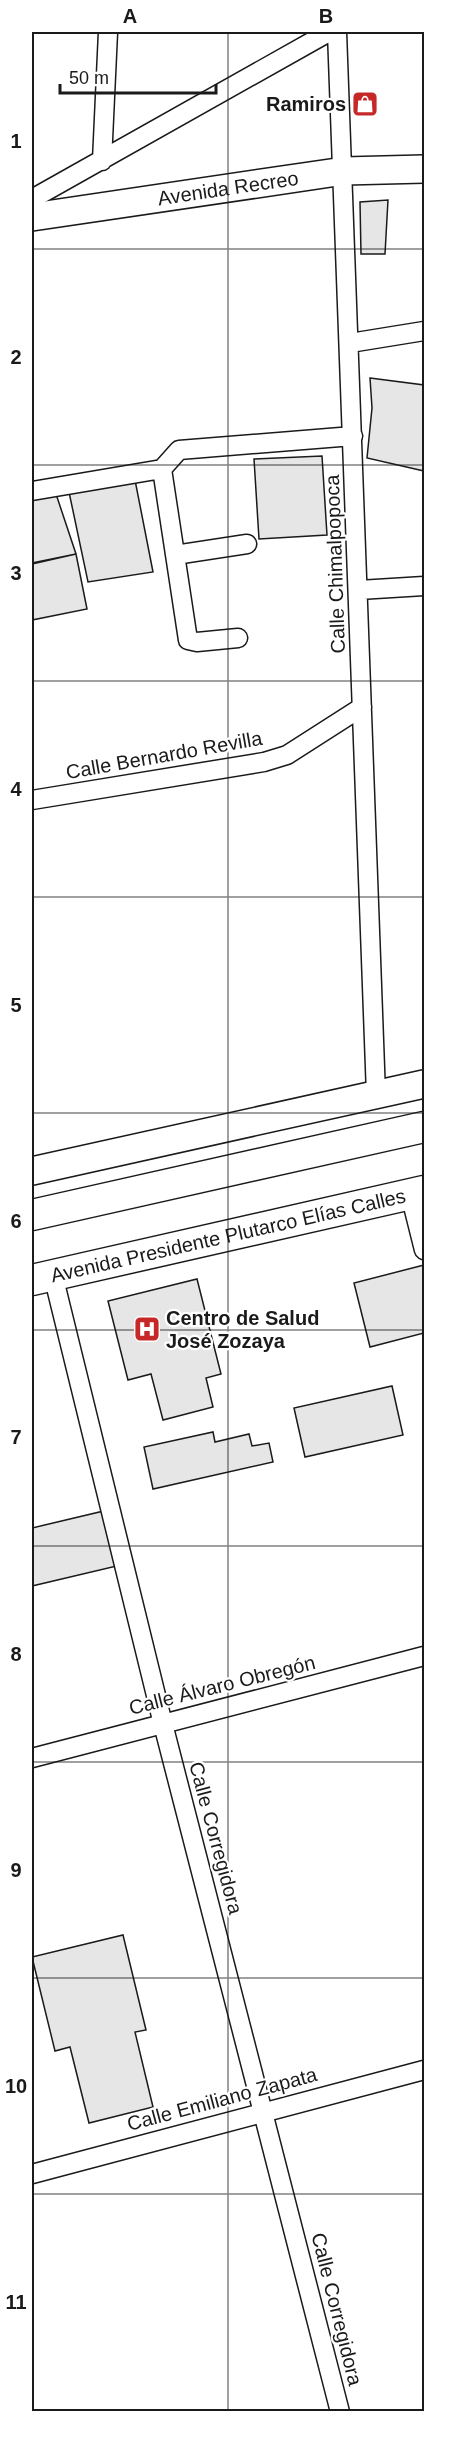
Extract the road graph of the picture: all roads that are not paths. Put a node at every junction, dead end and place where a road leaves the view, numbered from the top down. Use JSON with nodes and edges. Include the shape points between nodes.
{"nodes":[{"id":1,"x":108,"y":32,"type":"edge"},
{"id":2,"x":329,"y":32,"type":"edge"},
{"id":3,"x":337,"y":32,"type":"edge"},
{"id":4,"x":102,"y":161,"type":"junction"},
{"id":5,"x":424,"y":169,"type":"edge"},
{"id":6,"x":344,"y":171,"type":"junction"},
{"id":7,"x":32,"y":199,"type":"edge"},
{"id":8,"x":32,"y":217,"type":"edge"},
{"id":9,"x":424,"y":331,"type":"edge"},
{"id":10,"x":350,"y":343,"type":"junction"},
{"id":11,"x":353,"y":436,"type":"junction"},
{"id":12,"x":162,"y":469,"type":"junction"},
{"id":13,"x":32,"y":491,"type":"edge"},
{"id":14,"x":247,"y":544,"type":"dead end"},
{"id":15,"x":175,"y":555,"type":"junction"},
{"id":16,"x":424,"y":586,"type":"edge"},
{"id":17,"x":359,"y":590,"type":"junction"},
{"id":18,"x":238,"y":638,"type":"dead end"},
{"id":19,"x":362,"y":707,"type":"junction"},
{"id":20,"x":32,"y":800,"type":"edge"},
{"id":21,"x":424,"y":1084,"type":"edge"},
{"id":22,"x":376,"y":1095,"type":"junction"},
{"id":23,"x":424,"y":1126,"type":"edge"},
{"id":24,"x":32,"y":1171,"type":"edge"},
{"id":25,"x":417,"y":1193,"type":"edge"},
{"id":26,"x":32,"y":1203,"type":"edge"},
{"id":27,"x":71,"y":1206,"type":"junction"},
{"id":28,"x":32,"y":1215,"type":"edge"},
{"id":29,"x":424,"y":1250,"type":"edge"},
{"id":30,"x":42,"y":1278,"type":"edge"},
{"id":31,"x":424,"y":1656,"type":"edge"},
{"id":32,"x":163,"y":1724,"type":"junction"},
{"id":33,"x":32,"y":1758,"type":"edge"},
{"id":34,"x":424,"y":2070,"type":"edge"},
{"id":35,"x":264,"y":2111,"type":"junction"},
{"id":36,"x":32,"y":2174,"type":"edge"},
{"id":37,"x":340,"y":2412,"type":"edge"}],
"edges":[{"from":1,"to":4,"type":"street"},
{"from":2,"to":4,"type":"street"},
{"from":3,"to":6,"type":"street","name":"Calle Chimalpopoca"},
{"from":4,"to":7,"type":"street"},
{"from":5,"to":6,"type":"street","name":"Avenida Recreo"},
{"from":6,"to":8,"type":"street","name":"Avenida Recreo"},
{"from":6,"to":10,"type":"street","name":"Calle Chimalpopoca"},
{"from":9,"to":10,"type":"street"},
{"from":10,"to":11,"type":"street","name":"Calle Chimalpopoca"},
{"from":11,"to":12,"type":"street","via":[[179,450]]},
{"from":11,"to":17,"type":"street","name":"Calle Chimalpopoca"},
{"from":12,"to":13,"type":"street"},
{"from":12,"to":15,"type":"street"},
{"from":14,"to":15,"type":"street"},
{"from":15,"to":18,"type":"street","via":[[188,640]]},
{"from":16,"to":17,"type":"street"},
{"from":17,"to":19,"type":"street","name":"Calle Chimalpopoca"},
{"from":19,"to":20,"type":"street","name":"Calle Bernardo Revilla","via":[[287,754],[264,762]]},
{"from":19,"to":22,"type":"street","name":"Calle Chimalpopoca"},
{"from":21,"to":22,"type":"street"},
{"from":22,"to":24,"type":"street"},
{"from":23,"to":27,"type":"main road"},
{"from":25,"to":29,"type":"street"},
{"from":25,"to":30,"type":"main road","name":"Avenida Presidente Plutarco Elías Calles"},
{"from":26,"to":27,"type":"main road"},
{"from":27,"to":28,"type":"main road"},
{"from":30,"to":32,"type":"street","name":"Calle Corregidora"},
{"from":31,"to":32,"type":"street","name":"Calle Álvaro Obregón"},
{"from":32,"to":33,"type":"street","name":"Calle Álvaro Obregón"},
{"from":32,"to":35,"type":"street","name":"Calle Corregidora"},
{"from":34,"to":35,"type":"street","name":"Calle Emiliano Zapata"},
{"from":35,"to":36,"type":"street","name":"Calle Emiliano Zapata"},
{"from":35,"to":37,"type":"street","name":"Calle Corregidora"}]}
